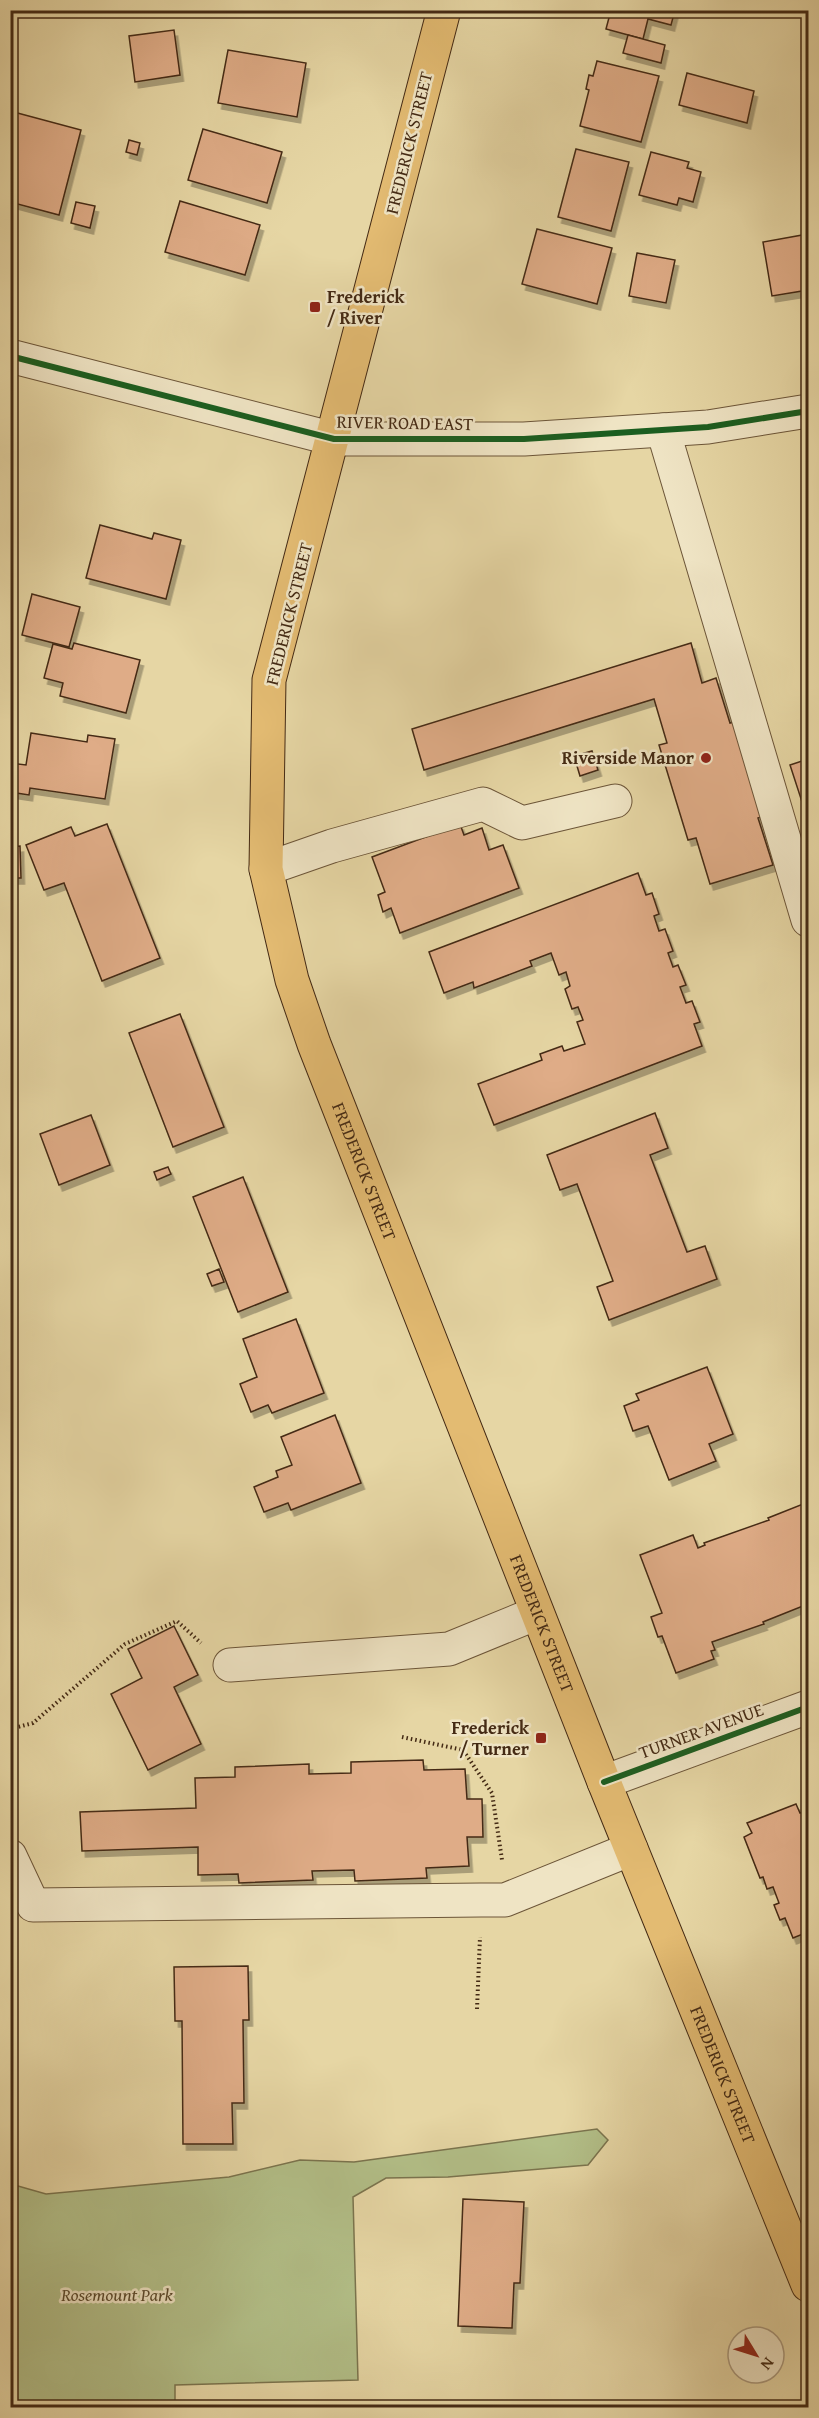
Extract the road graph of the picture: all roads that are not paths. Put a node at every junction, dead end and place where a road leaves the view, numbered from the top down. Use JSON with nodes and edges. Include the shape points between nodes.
{"nodes":[{"id":1,"x":444,"y":10,"type":"edge"},
{"id":2,"x":10,"y":356,"type":"edge"},
{"id":3,"x":808,"y":411,"type":"edge"},
{"id":4,"x":663,"y":430,"type":"junction"},
{"id":5,"x":334,"y":439,"type":"junction"},
{"id":6,"x":615,"y":801,"type":"dead end"},
{"id":7,"x":266,"y":868,"type":"junction"},
{"id":8,"x":808,"y":920,"type":"edge"},
{"id":9,"x":537,"y":1613,"type":"junction"},
{"id":10,"x":230,"y":1665,"type":"road end"},
{"id":11,"x":808,"y":1707,"type":"edge"},
{"id":12,"x":604,"y":1782,"type":"junction"},
{"id":13,"x":631,"y":1849,"type":"junction"},
{"id":14,"x":10,"y":1856,"type":"edge"},
{"id":15,"x":808,"y":2285,"type":"edge"}],
"edges":[{"from":1,"to":5,"type":"main road","name":"FREDERICK STREET"},
{"from":2,"to":5,"type":"street","name":"RIVER ROAD EAST"},
{"from":3,"to":4,"type":"street","name":"RIVER ROAD EAST"},
{"from":4,"to":5,"type":"street","name":"RIVER ROAD EAST","via":[[524,439]]},
{"from":4,"to":8,"type":"street"},
{"from":5,"to":7,"type":"main road","name":"FREDERICK STREET","via":[[270,680]]},
{"from":6,"to":7,"type":"street","via":[[522,823],[483,804]]},
{"from":7,"to":9,"type":"main road","name":"FREDERICK STREET","via":[[292,980],[314,1044]]},
{"from":9,"to":10,"type":"street","via":[[449,1649]]},
{"from":9,"to":12,"type":"main road","name":"FREDERICK STREET"},
{"from":11,"to":12,"type":"street","name":"TURNER AVENUE"},
{"from":12,"to":13,"type":"main road","name":"FREDERICK STREET"},
{"from":13,"to":14,"type":"street","via":[[493,1900],[33,1905]]},
{"from":13,"to":15,"type":"main road","name":"FREDERICK STREET"}]}
